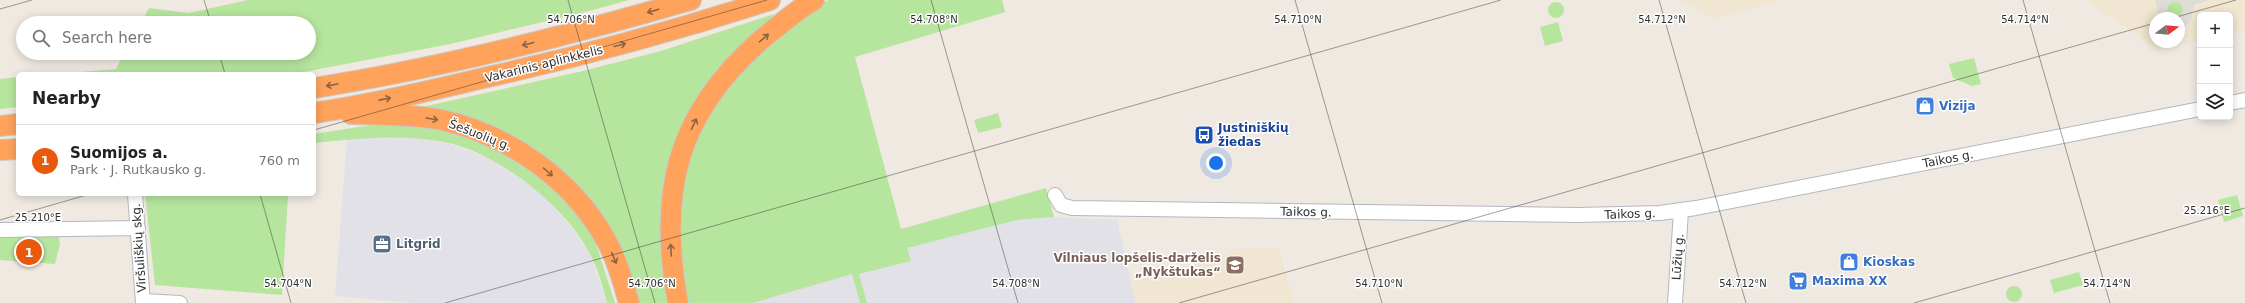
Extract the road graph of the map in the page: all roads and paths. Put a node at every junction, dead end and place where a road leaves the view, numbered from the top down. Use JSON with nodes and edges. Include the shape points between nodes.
{"nodes":[{"id":1,"x":691,"y":0,"type":"edge"},
{"id":2,"x":770,"y":0,"type":"edge"},
{"id":3,"x":814,"y":0,"type":"edge"},
{"id":4,"x":316,"y":88,"type":"edge"},
{"id":5,"x":2245,"y":100,"type":"edge"},
{"id":6,"x":2233,"y":102,"type":"edge"},
{"id":7,"x":2197,"y":110,"type":"edge"},
{"id":8,"x":316,"y":113,"type":"edge"},
{"id":9,"x":16,"y":124,"type":"edge"},
{"id":10,"x":0,"y":126,"type":"edge"},
{"id":11,"x":16,"y":149,"type":"edge"},
{"id":12,"x":0,"y":150,"type":"edge"},
{"id":13,"x":135,"y":196,"type":"edge"},
{"id":14,"x":1055,"y":196,"type":"dead end"},
{"id":15,"x":1681,"y":211,"type":"junction"},
{"id":16,"x":138,"y":228,"type":"junction"},
{"id":17,"x":0,"y":230,"type":"edge"},
{"id":18,"x":626,"y":299,"type":"edge"},
{"id":19,"x":143,"y":302,"type":"edge"},
{"id":20,"x":180,"y":303,"type":"edge"},
{"id":21,"x":678,"y":303,"type":"edge"},
{"id":22,"x":1675,"y":303,"type":"edge"}],
"edges":[{"from":1,"to":4,"type":"highway","name":"Vakarinis aplinkkelis","one_way":true,"via":[[508,49],[414,70]]},
{"from":8,"to":2,"type":"highway","name":"Vakarinis aplinkkelis","one_way":true,"via":[[557,61],[658,35]]},
{"from":21,"to":3,"type":"highway","one_way":true,"via":[[673,271],[671,213],[675,173],[686,139],[709,96],[735,63],[789,17]]},
{"from":5,"to":6,"type":"street"},
{"from":7,"to":15,"type":"street","name":"Taikos g."},
{"from":8,"to":18,"type":"highway","name":"Šešuolių g.","one_way":true,"via":[[441,120],[472,129],[516,148],[555,178],[597,225],[614,257]]},
{"from":9,"to":10,"type":"highway"},
{"from":11,"to":12,"type":"highway"},
{"from":13,"to":16,"type":"street","name":"Viršuliškių skg."},
{"from":14,"to":15,"type":"street","name":"Taikos g.","via":[[1061,205],[1072,208],[1578,215]]},
{"from":15,"to":22,"type":"street","name":"Lūžių g."},
{"from":16,"to":17,"type":"street"},
{"from":16,"to":19,"type":"street","name":"Viršuliškių skg."},
{"from":19,"to":20,"type":"street"}]}
